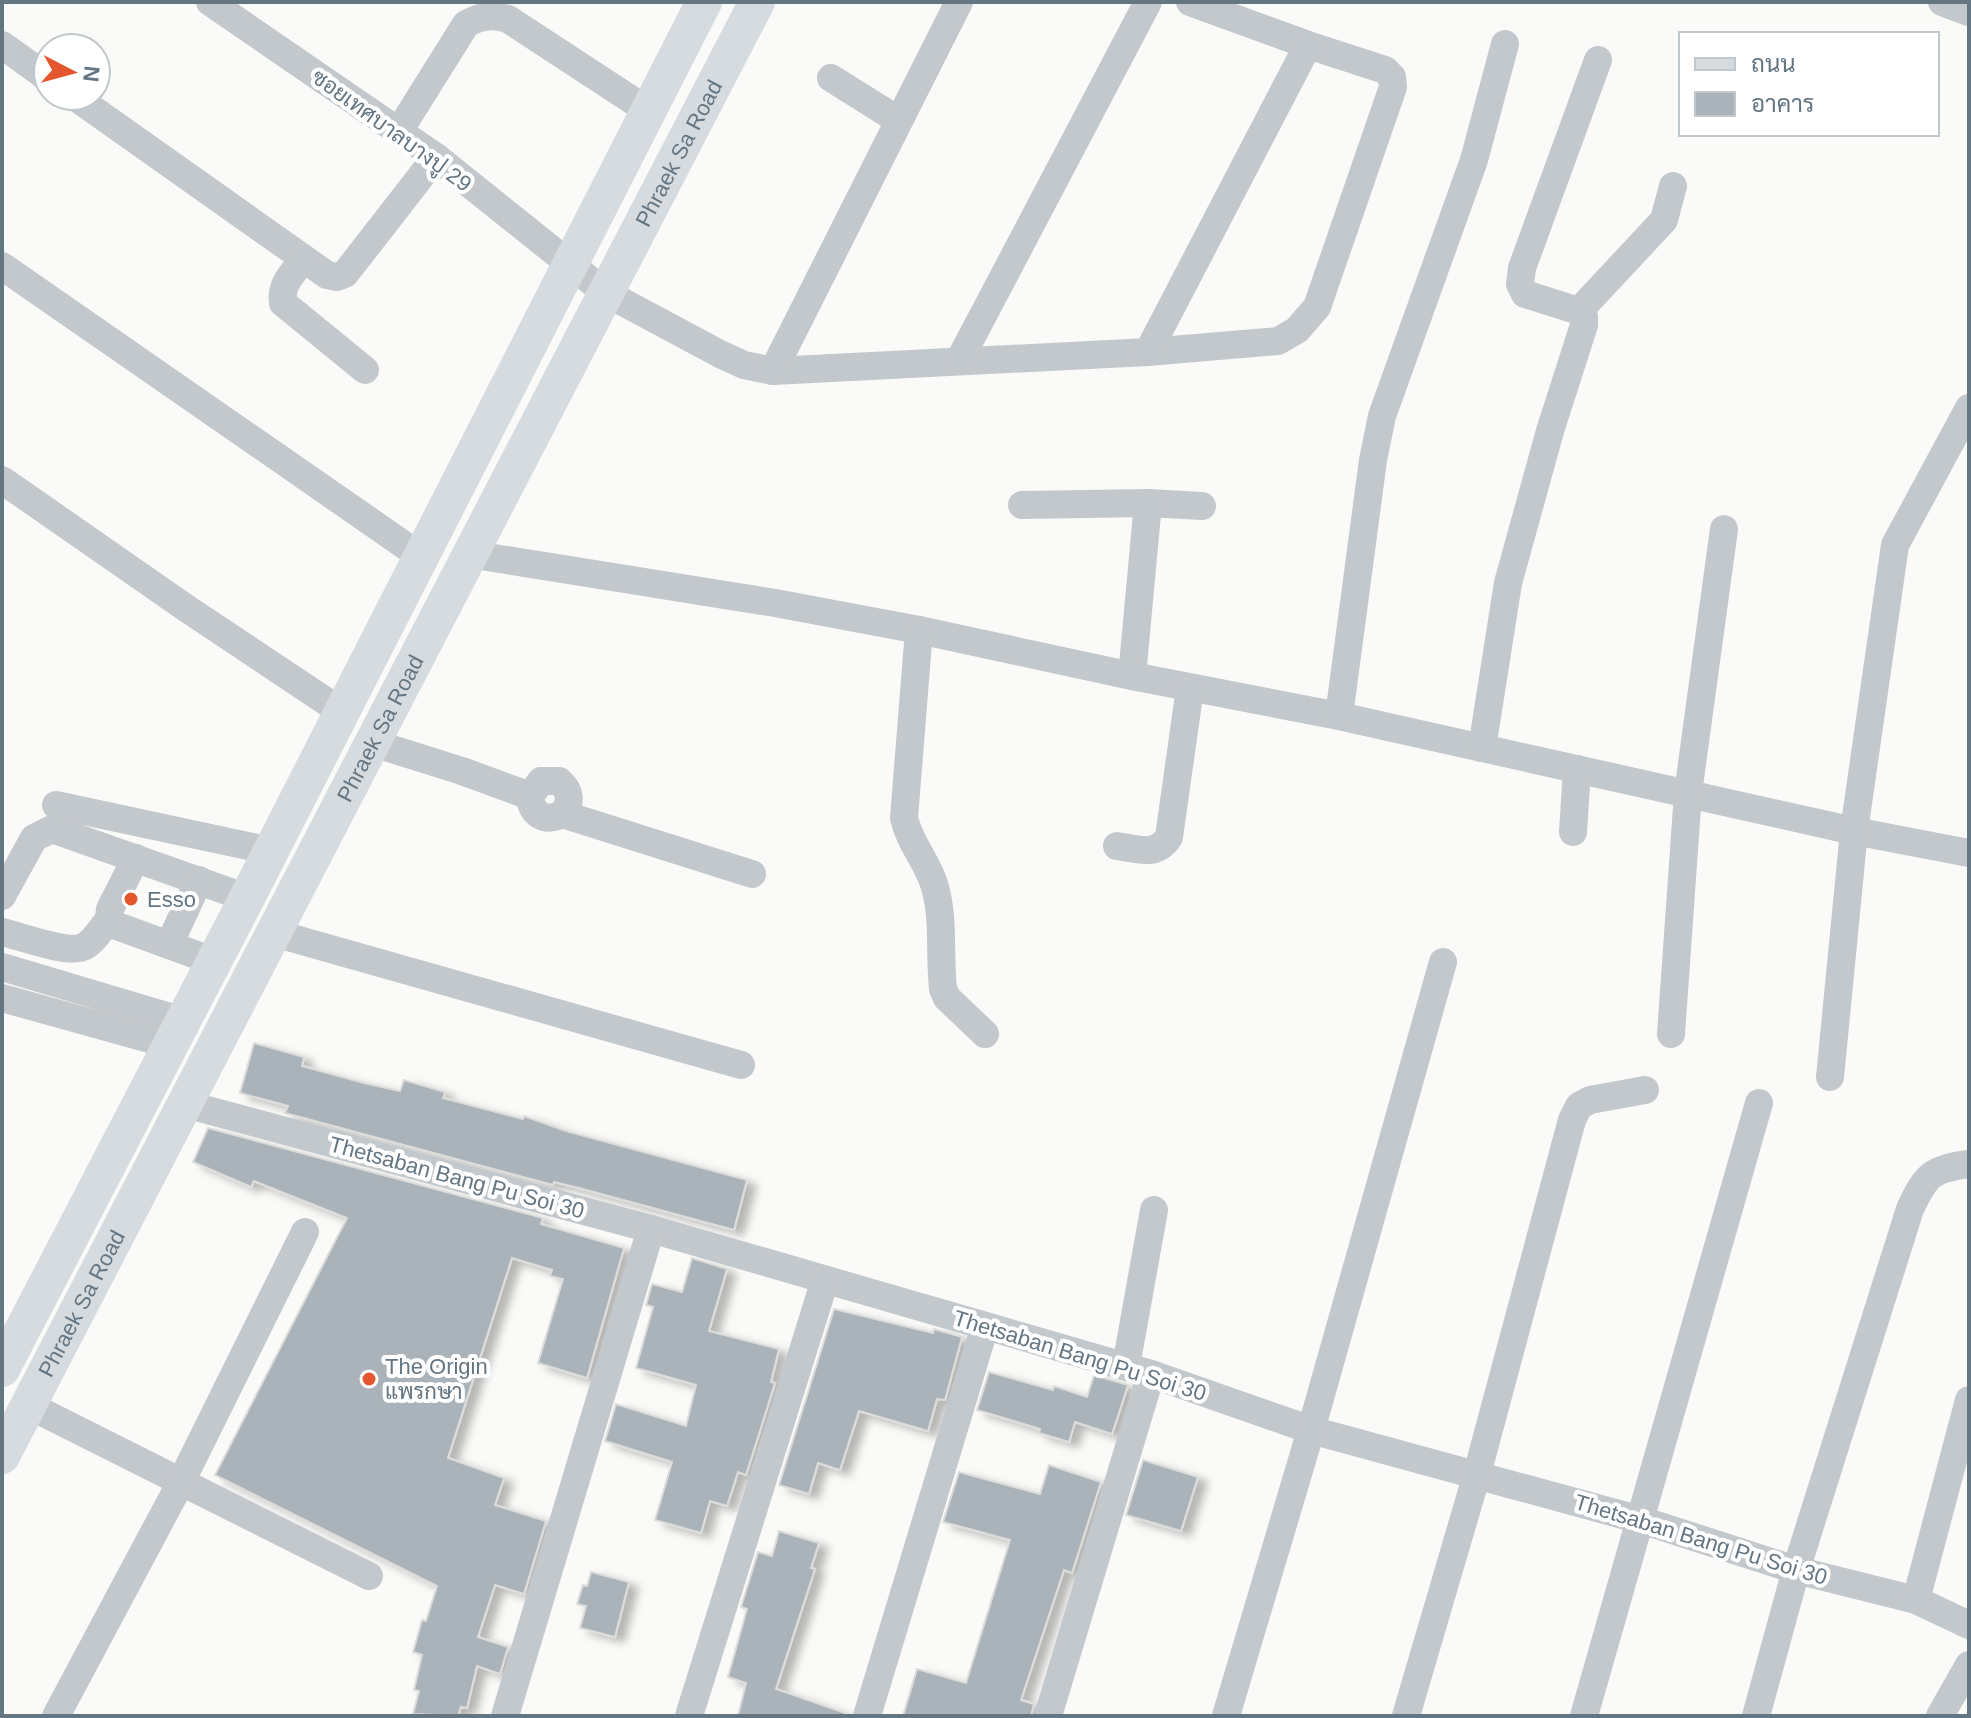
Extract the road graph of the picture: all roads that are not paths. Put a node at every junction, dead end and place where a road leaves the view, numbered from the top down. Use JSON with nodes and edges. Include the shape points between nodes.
{"nodes":[{"id":1,"x":210,"y":2,"type":"edge"},
{"id":2,"x":704,"y":2,"type":"edge"},
{"id":3,"x":757,"y":2,"type":"edge"},
{"id":4,"x":959,"y":2,"type":"edge"},
{"id":5,"x":1148,"y":2,"type":"edge"},
{"id":6,"x":1190,"y":2,"type":"edge"},
{"id":7,"x":1942,"y":2,"type":"edge"},
{"id":8,"x":1969,"y":12,"type":"edge"},
{"id":9,"x":1505,"y":44,"type":"dead end"},
{"id":10,"x":2,"y":45,"type":"edge"},
{"id":11,"x":1308,"y":45,"type":"junction"},
{"id":12,"x":1598,"y":60,"type":"dead end"},
{"id":13,"x":32,"y":67,"type":"edge"},
{"id":14,"x":831,"y":78,"type":"dead end"},
{"id":15,"x":647,"y":110,"type":"junction"},
{"id":16,"x":97,"y":112,"type":"edge"},
{"id":17,"x":898,"y":120,"type":"junction"},
{"id":18,"x":399,"y":131,"type":"junction"},
{"id":19,"x":436,"y":157,"type":"junction"},
{"id":20,"x":1673,"y":186,"type":"dead end"},
{"id":21,"x":304,"y":259,"type":"junction"},
{"id":22,"x":570,"y":264,"type":"junction"},
{"id":23,"x":2,"y":266,"type":"edge"},
{"id":24,"x":606,"y":293,"type":"junction"},
{"id":25,"x":1579,"y":311,"type":"junction"},
{"id":26,"x":1148,"y":352,"type":"junction"},
{"id":27,"x":959,"y":361,"type":"junction"},
{"id":28,"x":365,"y":370,"type":"dead end"},
{"id":29,"x":773,"y":371,"type":"junction"},
{"id":30,"x":1969,"y":408,"type":"edge"},
{"id":31,"x":2,"y":480,"type":"edge"},
{"id":32,"x":1148,"y":503,"type":"junction"},
{"id":33,"x":1022,"y":505,"type":"dead end"},
{"id":34,"x":1202,"y":506,"type":"dead end"},
{"id":35,"x":1724,"y":529,"type":"dead end"},
{"id":36,"x":469,"y":554,"type":"junction"},
{"id":37,"x":420,"y":556,"type":"junction"},
{"id":38,"x":919,"y":630,"type":"junction"},
{"id":39,"x":1132,"y":676,"type":"junction"},
{"id":40,"x":1190,"y":688,"type":"junction"},
{"id":41,"x":342,"y":712,"type":"junction"},
{"id":42,"x":1339,"y":716,"type":"junction"},
{"id":43,"x":373,"y":743,"type":"junction"},
{"id":44,"x":1482,"y":748,"type":"junction"},
{"id":45,"x":1577,"y":769,"type":"junction"},
{"id":46,"x":1688,"y":793,"type":"junction"},
{"id":47,"x":56,"y":805,"type":"dead end"},
{"id":48,"x":1854,"y":831,"type":"junction"},
{"id":49,"x":1573,"y":832,"type":"dead end"},
{"id":50,"x":1117,"y":846,"type":"dead end"},
{"id":51,"x":271,"y":851,"type":"junction"},
{"id":52,"x":1969,"y":853,"type":"edge"},
{"id":53,"x":136,"y":858,"type":"junction"},
{"id":54,"x":752,"y":874,"type":"dead end"},
{"id":55,"x":199,"y":880,"type":"junction"},
{"id":56,"x":2,"y":896,"type":"edge"},
{"id":57,"x":247,"y":898,"type":"junction"},
{"id":58,"x":109,"y":919,"type":"junction"},
{"id":59,"x":2,"y":932,"type":"edge"},
{"id":60,"x":274,"y":933,"type":"junction"},
{"id":61,"x":169,"y":945,"type":"junction"},
{"id":62,"x":213,"y":961,"type":"junction"},
{"id":63,"x":1443,"y":962,"type":"dead end"},
{"id":64,"x":2,"y":967,"type":"edge"},
{"id":65,"x":2,"y":998,"type":"edge"},
{"id":66,"x":177,"y":1033,"type":"junction"},
{"id":67,"x":985,"y":1034,"type":"dead end"},
{"id":68,"x":1671,"y":1034,"type":"dead end"},
{"id":69,"x":741,"y":1065,"type":"dead end"},
{"id":70,"x":1830,"y":1077,"type":"dead end"},
{"id":71,"x":1645,"y":1090,"type":"dead end"},
{"id":72,"x":1759,"y":1103,"type":"dead end"},
{"id":73,"x":185,"y":1104,"type":"junction"},
{"id":74,"x":1969,"y":1164,"type":"edge"},
{"id":75,"x":1154,"y":1210,"type":"dead end"},
{"id":76,"x":651,"y":1229,"type":"junction"},
{"id":77,"x":305,"y":1232,"type":"dead end"},
{"id":78,"x":825,"y":1280,"type":"junction"},
{"id":79,"x":985,"y":1326,"type":"junction"},
{"id":80,"x":7,"y":1349,"type":"edge"},
{"id":81,"x":1139,"y":1370,"type":"junction"},
{"id":82,"x":1969,"y":1400,"type":"edge"},
{"id":83,"x":28,"y":1405,"type":"junction"},
{"id":84,"x":1311,"y":1430,"type":"junction"},
{"id":85,"x":2,"y":1456,"type":"edge"},
{"id":86,"x":1477,"y":1474,"type":"junction"},
{"id":87,"x":182,"y":1480,"type":"junction"},
{"id":88,"x":1641,"y":1520,"type":"junction"},
{"id":89,"x":1796,"y":1570,"type":"junction"},
{"id":90,"x":369,"y":1576,"type":"dead end"},
{"id":91,"x":1916,"y":1600,"type":"junction"},
{"id":92,"x":1968,"y":1621,"type":"edge"},
{"id":93,"x":1969,"y":1665,"type":"edge"},
{"id":94,"x":56,"y":1716,"type":"edge"},
{"id":95,"x":505,"y":1716,"type":"edge"},
{"id":96,"x":689,"y":1716,"type":"edge"},
{"id":97,"x":867,"y":1716,"type":"edge"},
{"id":98,"x":1048,"y":1716,"type":"edge"},
{"id":99,"x":1226,"y":1716,"type":"edge"},
{"id":100,"x":1406,"y":1716,"type":"edge"},
{"id":101,"x":1584,"y":1716,"type":"edge"},
{"id":102,"x":1756,"y":1716,"type":"edge"},
{"id":103,"x":1940,"y":1716,"type":"edge"}],
"edges":[{"from":1,"to":18,"type":"street","name":"ซอยเทศบาลบางปู 29"},
{"from":2,"to":15,"type":"main road","name":"Phraek Sa Road"},
{"from":3,"to":24,"type":"main road","name":"Phraek Sa Road"},
{"from":4,"to":17,"type":"street"},
{"from":5,"to":27,"type":"street"},
{"from":6,"to":11,"type":"street","name":"ซอยเทศบาลบางปู 29"},
{"from":7,"to":8,"type":"street"},
{"from":9,"to":42,"type":"street","via":[[1474,160],[1382,416]]},
{"from":10,"to":13,"type":"street"},
{"from":11,"to":26,"type":"street"},
{"from":11,"to":26,"type":"street","name":"ซอยเทศบาลบางปู 29","via":[[1385,70],[1393,87],[1317,307],[1297,330],[1278,341]]},
{"from":12,"to":25,"type":"street","via":[[1520,284],[1525,294]]},
{"from":14,"to":17,"type":"street"},
{"from":15,"to":18,"type":"street","via":[[494,15],[466,24]]},
{"from":15,"to":22,"type":"main road","name":"Phraek Sa Road"},
{"from":16,"to":21,"type":"street"},
{"from":17,"to":29,"type":"street"},
{"from":18,"to":19,"type":"street","name":"ซอยเทศบาลบางปู 29"},
{"from":19,"to":21,"type":"street","via":[[345,274],[327,275]]},
{"from":19,"to":22,"type":"street","name":"ซอยเทศบาลบางปู 29"},
{"from":20,"to":25,"type":"street","via":[[1664,220]]},
{"from":21,"to":28,"type":"street","via":[[285,283],[283,303]]},
{"from":22,"to":24,"type":"street","name":"ซอยเทศบาลบางปู 29"},
{"from":22,"to":37,"type":"main road","name":"Phraek Sa Road"},
{"from":23,"to":37,"type":"street"},
{"from":24,"to":29,"type":"street","name":"ซอยเทศบาลบางปู 29","via":[[720,354]]},
{"from":24,"to":36,"type":"main road","name":"Phraek Sa Road"},
{"from":25,"to":44,"type":"street","via":[[1584,325],[1508,583]]},
{"from":26,"to":27,"type":"street","name":"ซอยเทศบาลบางปู 29"},
{"from":27,"to":29,"type":"street","name":"ซอยเทศบาลบางปู 29"},
{"from":30,"to":48,"type":"street","via":[[1895,545]]},
{"from":31,"to":41,"type":"street"},
{"from":32,"to":33,"type":"street"},
{"from":32,"to":34,"type":"street"},
{"from":32,"to":39,"type":"street"},
{"from":35,"to":46,"type":"street"},
{"from":36,"to":38,"type":"street"},
{"from":36,"to":43,"type":"main road","name":"Phraek Sa Road"},
{"from":37,"to":41,"type":"main road","name":"Phraek Sa Road"},
{"from":38,"to":39,"type":"street"},
{"from":38,"to":67,"type":"street","via":[[904,818],[933,881],[943,989]]},
{"from":39,"to":40,"type":"street"},
{"from":40,"to":42,"type":"street"},
{"from":40,"to":50,"type":"street","via":[[1169,837],[1156,851]]},
{"from":41,"to":51,"type":"main road","name":"Phraek Sa Road"},
{"from":42,"to":44,"type":"street"},
{"from":43,"to":54,"type":"street","via":[[530,796],[537,814],[549,819],[562,814]]},
{"from":43,"to":60,"type":"main road","name":"Phraek Sa Road"},
{"from":44,"to":45,"type":"street"},
{"from":45,"to":46,"type":"street"},
{"from":45,"to":49,"type":"street"},
{"from":46,"to":48,"type":"street"},
{"from":46,"to":68,"type":"street"},
{"from":47,"to":51,"type":"street"},
{"from":48,"to":52,"type":"street"},
{"from":48,"to":70,"type":"street"},
{"from":51,"to":57,"type":"main road","name":"Phraek Sa Road"},
{"from":53,"to":55,"type":"street"},
{"from":53,"to":56,"type":"street","via":[[52,829],[43,831]]},
{"from":53,"to":58,"type":"street"},
{"from":55,"to":57,"type":"street"},
{"from":55,"to":61,"type":"street"},
{"from":57,"to":62,"type":"main road","name":"Phraek Sa Road"},
{"from":58,"to":59,"type":"street","via":[[79,949]]},
{"from":58,"to":61,"type":"street"},
{"from":60,"to":69,"type":"street"},
{"from":60,"to":73,"type":"main road","name":"Phraek Sa Road"},
{"from":61,"to":62,"type":"street"},
{"from":62,"to":66,"type":"main road","name":"Phraek Sa Road"},
{"from":63,"to":84,"type":"street"},
{"from":64,"to":66,"type":"street"},
{"from":65,"to":66,"type":"street"},
{"from":66,"to":80,"type":"main road","name":"Phraek Sa Road"},
{"from":71,"to":86,"type":"street","via":[[1590,1100],[1579,1106],[1572,1120]]},
{"from":72,"to":88,"type":"street"},
{"from":73,"to":76,"type":"street","name":"Thetsaban Bang Pu Soi 30"},
{"from":73,"to":83,"type":"main road","name":"Phraek Sa Road"},
{"from":74,"to":89,"type":"street","via":[[1929,1174],[1910,1209]]},
{"from":75,"to":81,"type":"street"},
{"from":76,"to":78,"type":"street","name":"Thetsaban Bang Pu Soi 30"},
{"from":76,"to":95,"type":"street"},
{"from":77,"to":87,"type":"street"},
{"from":78,"to":79,"type":"street","name":"Thetsaban Bang Pu Soi 30"},
{"from":78,"to":96,"type":"street"},
{"from":79,"to":81,"type":"street","name":"Thetsaban Bang Pu Soi 30"},
{"from":79,"to":97,"type":"street"},
{"from":81,"to":84,"type":"street","name":"Thetsaban Bang Pu Soi 30"},
{"from":81,"to":98,"type":"street"},
{"from":82,"to":91,"type":"street"},
{"from":83,"to":85,"type":"main road","name":"Phraek Sa Road"},
{"from":83,"to":87,"type":"street"},
{"from":84,"to":86,"type":"street","name":"Thetsaban Bang Pu Soi 30"},
{"from":84,"to":99,"type":"street"},
{"from":86,"to":88,"type":"street","name":"Thetsaban Bang Pu Soi 30"},
{"from":86,"to":100,"type":"street"},
{"from":87,"to":90,"type":"street"},
{"from":87,"to":94,"type":"street"},
{"from":88,"to":89,"type":"street","name":"Thetsaban Bang Pu Soi 30"},
{"from":88,"to":101,"type":"street"},
{"from":89,"to":91,"type":"street","name":"Thetsaban Bang Pu Soi 30"},
{"from":89,"to":102,"type":"street"},
{"from":91,"to":92,"type":"street","name":"Thetsaban Bang Pu Soi 30"},
{"from":93,"to":103,"type":"street"}]}
